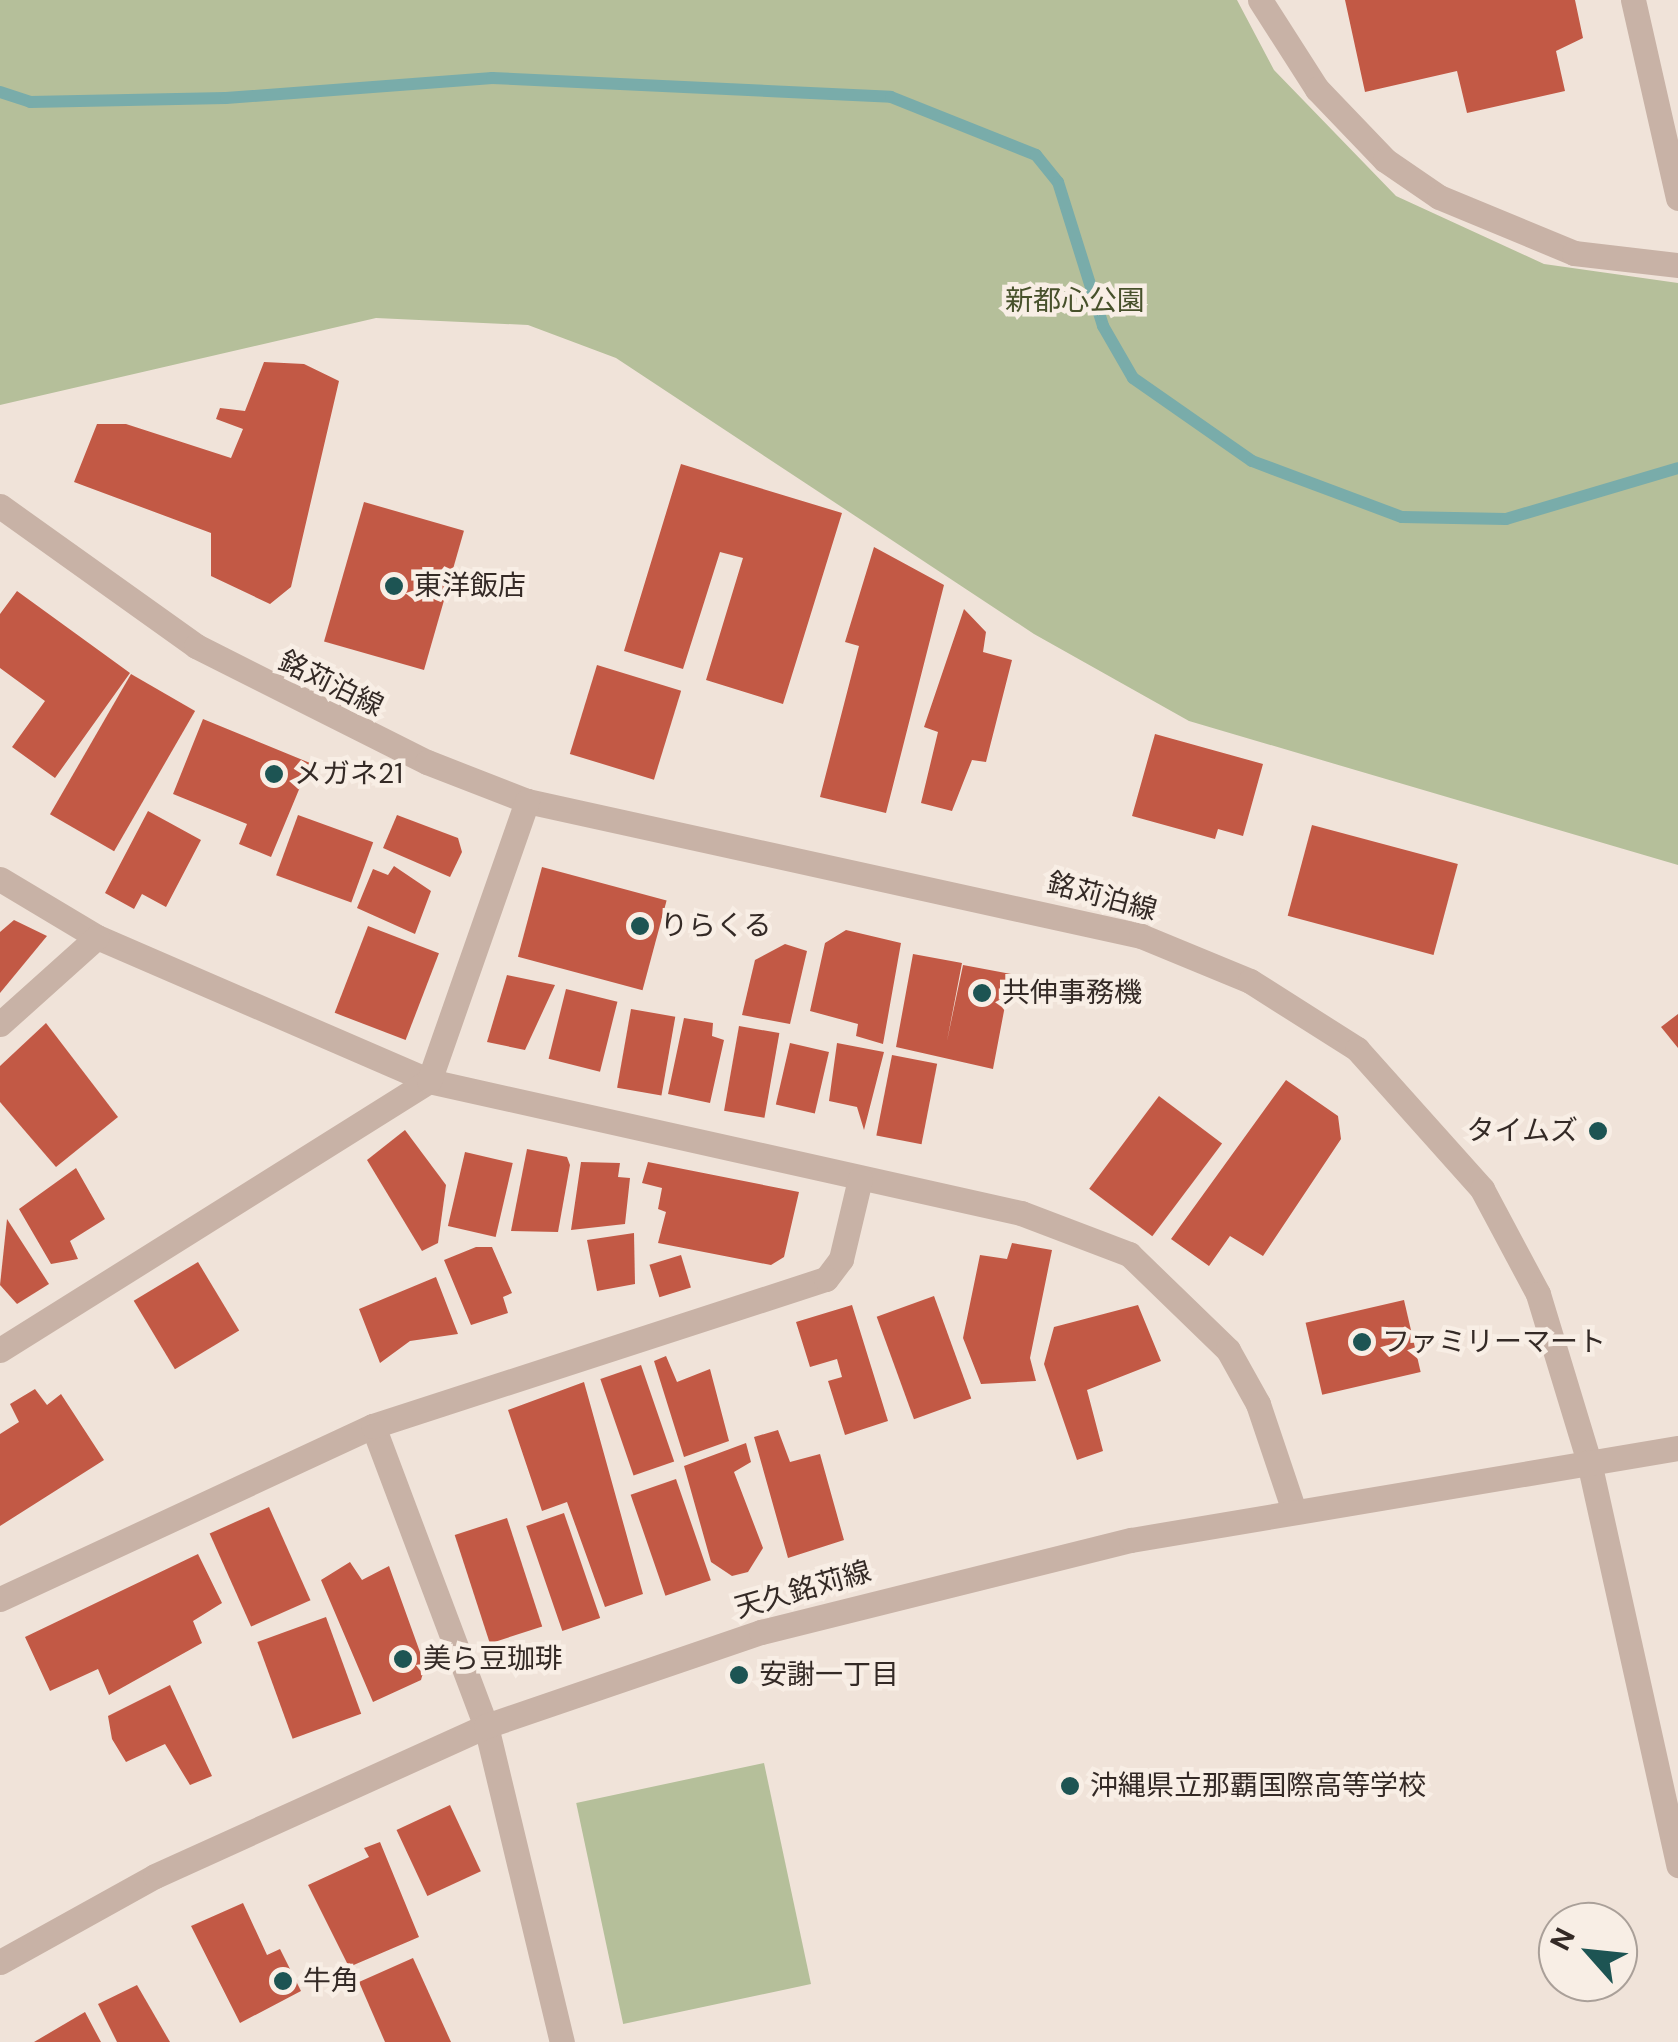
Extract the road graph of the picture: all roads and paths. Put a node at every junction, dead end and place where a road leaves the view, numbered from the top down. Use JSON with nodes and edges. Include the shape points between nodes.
{"nodes":[{"id":1,"x":1260,"y":0,"type":"edge"},
{"id":2,"x":1633,"y":0,"type":"edge"},
{"id":3,"x":1678,"y":198,"type":"edge"},
{"id":4,"x":1678,"y":265,"type":"edge"},
{"id":5,"x":0,"y":506,"type":"edge"},
{"id":6,"x":527,"y":801,"type":"junction"},
{"id":7,"x":0,"y":879,"type":"edge"},
{"id":8,"x":97,"y":937,"type":"junction"},
{"id":9,"x":0,"y":1024,"type":"edge"},
{"id":10,"x":429,"y":1081,"type":"junction"},
{"id":11,"x":860,"y":1179,"type":"junction"},
{"id":12,"x":0,"y":1350,"type":"edge"},
{"id":13,"x":373,"y":1426,"type":"junction"},
{"id":14,"x":1678,"y":1448,"type":"edge"},
{"id":15,"x":1590,"y":1462,"type":"junction"},
{"id":16,"x":1294,"y":1512,"type":"junction"},
{"id":17,"x":0,"y":1599,"type":"edge"},
{"id":18,"x":486,"y":1726,"type":"junction"},
{"id":19,"x":1678,"y":1865,"type":"edge"},
{"id":20,"x":0,"y":1962,"type":"edge"},
{"id":21,"x":562,"y":2042,"type":"edge"}],
"edges":[{"from":1,"to":4,"type":"street","via":[[1316,89],[1385,160],[1439,196],[1574,253]]},
{"from":2,"to":3,"type":"street"},
{"from":5,"to":6,"type":"street","name":"銘苅泊線","via":[[240,671]]},
{"from":6,"to":10,"type":"street"},
{"from":6,"to":15,"type":"street","name":"銘苅泊線","via":[[1088,920],[1194,955],[1309,1014],[1404,1094],[1482,1189],[1538,1294]]},
{"from":7,"to":8,"type":"street"},
{"from":8,"to":9,"type":"street"},
{"from":8,"to":10,"type":"street"},
{"from":10,"to":11,"type":"street"},
{"from":10,"to":12,"type":"street"},
{"from":11,"to":13,"type":"street","via":[[841,1259],[826,1279]]},
{"from":11,"to":16,"type":"street","via":[[1021,1213],[1129,1254],[1228,1350],[1258,1404]]},
{"from":13,"to":17,"type":"street"},
{"from":13,"to":18,"type":"street"},
{"from":14,"to":15,"type":"street","name":"天久銘苅線"},
{"from":15,"to":16,"type":"street","name":"天久銘苅線"},
{"from":15,"to":19,"type":"street","name":"銘苅泊線"},
{"from":16,"to":18,"type":"street","name":"天久銘苅線","via":[[883,1597]]},
{"from":18,"to":20,"type":"street","name":"天久銘苅線","via":[[155,1876]]},
{"from":18,"to":21,"type":"street"}]}
